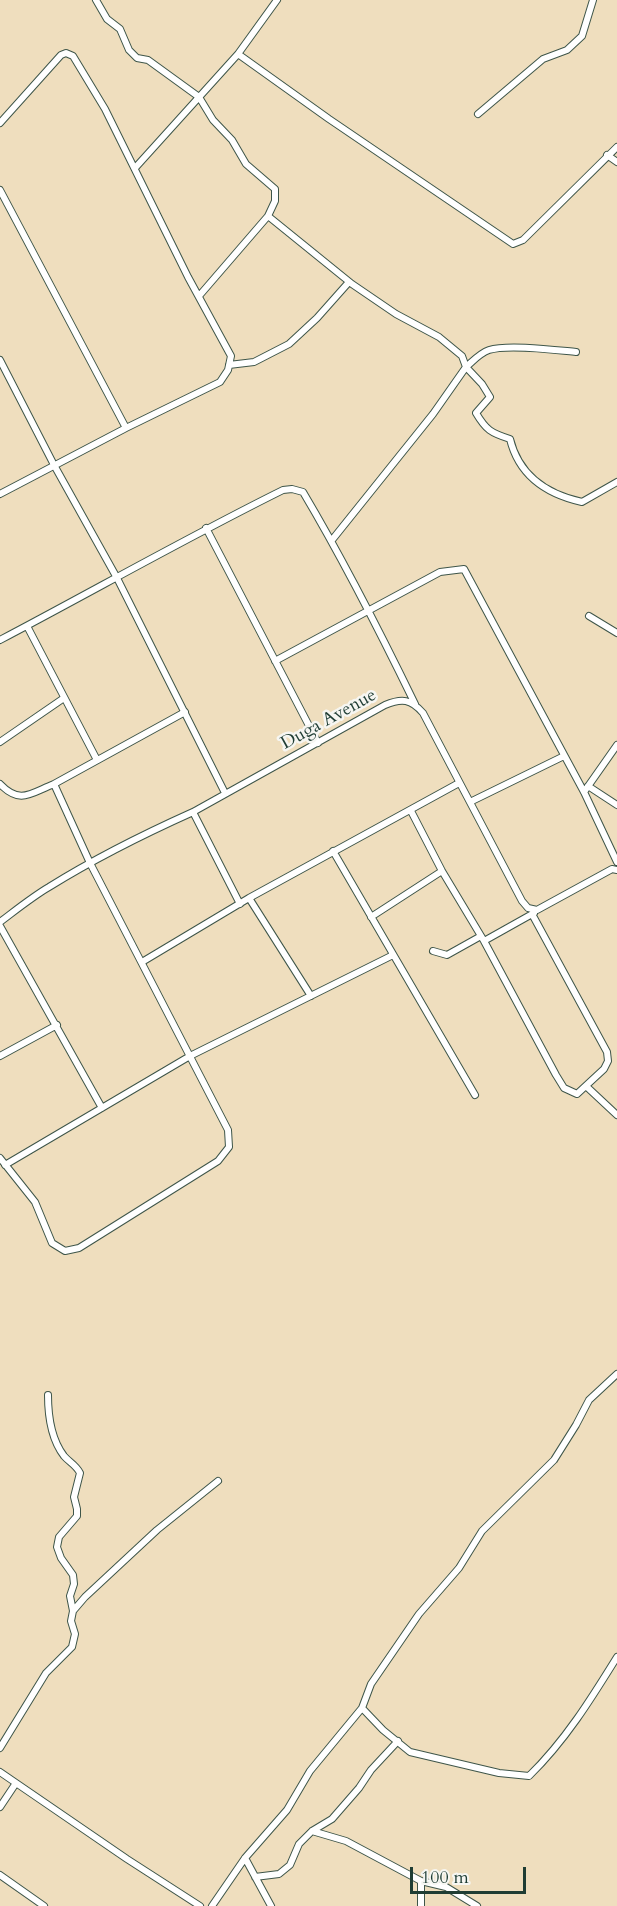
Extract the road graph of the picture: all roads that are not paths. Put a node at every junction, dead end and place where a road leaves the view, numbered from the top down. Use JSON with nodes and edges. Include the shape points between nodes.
{"nodes":[{"id":1,"x":96,"y":0,"type":"edge"},
{"id":2,"x":277,"y":0,"type":"edge"},
{"id":3,"x":592,"y":0,"type":"edge"},
{"id":4,"x":238,"y":54,"type":"junction"},
{"id":5,"x":199,"y":97,"type":"junction"},
{"id":6,"x":478,"y":114,"type":"dead end"},
{"id":7,"x":0,"y":123,"type":"edge"},
{"id":8,"x":617,"y":147,"type":"edge"},
{"id":9,"x":607,"y":155,"type":"junction"},
{"id":10,"x":617,"y":162,"type":"edge"},
{"id":11,"x":135,"y":168,"type":"junction"},
{"id":12,"x":0,"y":190,"type":"edge"},
{"id":13,"x":268,"y":216,"type":"junction"},
{"id":14,"x":349,"y":282,"type":"junction"},
{"id":15,"x":200,"y":296,"type":"junction"},
{"id":16,"x":576,"y":352,"type":"dead end"},
{"id":17,"x":0,"y":360,"type":"edge"},
{"id":18,"x":229,"y":365,"type":"junction"},
{"id":19,"x":466,"y":367,"type":"junction"},
{"id":20,"x":126,"y":428,"type":"junction"},
{"id":21,"x":54,"y":465,"type":"junction"},
{"id":22,"x":617,"y":482,"type":"edge"},
{"id":23,"x":0,"y":494,"type":"edge"},
{"id":24,"x":206,"y":528,"type":"junction"},
{"id":25,"x":332,"y":540,"type":"junction"},
{"id":26,"x":117,"y":578,"type":"junction"},
{"id":27,"x":369,"y":610,"type":"junction"},
{"id":28,"x":589,"y":616,"type":"dead end"},
{"id":29,"x":27,"y":626,"type":"junction"},
{"id":30,"x":617,"y":633,"type":"edge"},
{"id":31,"x":0,"y":640,"type":"edge"},
{"id":32,"x":275,"y":661,"type":"junction"},
{"id":33,"x":64,"y":698,"type":"junction"},
{"id":34,"x":415,"y":704,"type":"junction"},
{"id":35,"x":185,"y":712,"type":"junction"},
{"id":36,"x":0,"y":742,"type":"edge"},
{"id":37,"x":318,"y":743,"type":"junction"},
{"id":38,"x":617,"y":745,"type":"edge"},
{"id":39,"x":564,"y":756,"type":"junction"},
{"id":40,"x":97,"y":760,"type":"junction"},
{"id":41,"x":459,"y":783,"type":"junction"},
{"id":42,"x":0,"y":784,"type":"edge"},
{"id":43,"x":54,"y":784,"type":"junction"},
{"id":44,"x":586,"y":789,"type":"junction"},
{"id":45,"x":225,"y":793,"type":"junction"},
{"id":46,"x":470,"y":802,"type":"junction"},
{"id":47,"x":617,"y":805,"type":"edge"},
{"id":48,"x":411,"y":811,"type":"junction"},
{"id":49,"x":192,"y":812,"type":"junction"},
{"id":50,"x":333,"y":851,"type":"junction"},
{"id":51,"x":617,"y":862,"type":"edge"},
{"id":52,"x":90,"y":863,"type":"junction"},
{"id":53,"x":617,"y":870,"type":"edge"},
{"id":54,"x":442,"y":871,"type":"junction"},
{"id":55,"x":249,"y":898,"type":"junction"},
{"id":56,"x":240,"y":904,"type":"junction"},
{"id":57,"x":534,"y":912,"type":"junction"},
{"id":58,"x":371,"y":917,"type":"junction"},
{"id":59,"x":0,"y":924,"type":"edge"},
{"id":60,"x":483,"y":939,"type":"junction"},
{"id":61,"x":433,"y":951,"type":"dead end"},
{"id":62,"x":393,"y":955,"type":"junction"},
{"id":63,"x":142,"y":962,"type":"junction"},
{"id":64,"x":311,"y":996,"type":"junction"},
{"id":65,"x":57,"y":1025,"type":"junction"},
{"id":66,"x":0,"y":1056,"type":"edge"},
{"id":67,"x":190,"y":1056,"type":"junction"},
{"id":68,"x":586,"y":1087,"type":"junction"},
{"id":69,"x":475,"y":1095,"type":"dead end"},
{"id":70,"x":102,"y":1107,"type":"junction"},
{"id":71,"x":617,"y":1115,"type":"edge"},
{"id":72,"x":0,"y":1158,"type":"edge"},
{"id":73,"x":5,"y":1165,"type":"junction"},
{"id":74,"x":617,"y":1374,"type":"edge"},
{"id":75,"x":48,"y":1395,"type":"dead end"},
{"id":76,"x":218,"y":1481,"type":"dead end"},
{"id":77,"x":73,"y":1611,"type":"junction"},
{"id":78,"x":617,"y":1657,"type":"edge"},
{"id":79,"x":362,"y":1708,"type":"junction"},
{"id":80,"x":398,"y":1741,"type":"junction"},
{"id":81,"x":0,"y":1748,"type":"edge"},
{"id":82,"x":0,"y":1772,"type":"edge"},
{"id":83,"x":16,"y":1783,"type":"junction"},
{"id":84,"x":0,"y":1807,"type":"edge"},
{"id":85,"x":312,"y":1831,"type":"junction"},
{"id":86,"x":245,"y":1858,"type":"junction"},
{"id":87,"x":0,"y":1875,"type":"edge"},
{"id":88,"x":255,"y":1876,"type":"junction"},
{"id":89,"x":421,"y":1881,"type":"junction"},
{"id":90,"x":44,"y":1906,"type":"edge"},
{"id":91,"x":200,"y":1906,"type":"edge"},
{"id":92,"x":212,"y":1906,"type":"edge"},
{"id":93,"x":271,"y":1906,"type":"edge"},
{"id":94,"x":421,"y":1906,"type":"edge"},
{"id":95,"x":477,"y":1906,"type":"edge"}],
"edges":[{"from":1,"to":5,"type":"street","via":[[137,58],[148,60]]},
{"from":2,"to":4,"type":"street"},
{"from":3,"to":6,"type":"street","via":[[582,36],[567,50],[543,59]]},
{"from":4,"to":5,"type":"street"},
{"from":4,"to":9,"type":"street","via":[[513,244],[523,240],[556,209]]},
{"from":5,"to":11,"type":"street"},
{"from":5,"to":13,"type":"street","via":[[246,164],[275,189],[275,201]]},
{"from":7,"to":11,"type":"street","via":[[66,53],[77,62]]},
{"from":8,"to":9,"type":"street"},
{"from":9,"to":10,"type":"street"},
{"from":11,"to":15,"type":"street"},
{"from":12,"to":20,"type":"street"},
{"from":13,"to":14,"type":"street"},
{"from":13,"to":15,"type":"street"},
{"from":14,"to":18,"type":"street","via":[[289,344],[254,362]]},
{"from":14,"to":19,"type":"street","via":[[439,337],[462,356]]},
{"from":15,"to":18,"type":"street","via":[[226,344],[231,356]]},
{"from":16,"to":19,"type":"street","via":[[490,350]]},
{"from":17,"to":21,"type":"street"},
{"from":18,"to":20,"type":"street","via":[[220,382]]},
{"from":19,"to":22,"type":"street","via":[[490,397],[476,413],[484,427],[510,439],[513,453],[532,480],[582,502]]},
{"from":19,"to":25,"type":"street"},
{"from":20,"to":21,"type":"street"},
{"from":21,"to":23,"type":"street"},
{"from":21,"to":26,"type":"street"},
{"from":24,"to":25,"type":"street","via":[[292,489],[303,492]]},
{"from":24,"to":26,"type":"street"},
{"from":24,"to":32,"type":"street"},
{"from":25,"to":27,"type":"street"},
{"from":26,"to":29,"type":"street"},
{"from":26,"to":35,"type":"street"},
{"from":27,"to":32,"type":"street"},
{"from":27,"to":34,"type":"street"},
{"from":27,"to":39,"type":"street","via":[[440,572],[464,569]]},
{"from":28,"to":30,"type":"street"},
{"from":29,"to":31,"type":"street"},
{"from":29,"to":33,"type":"street"},
{"from":32,"to":37,"type":"street"},
{"from":33,"to":36,"type":"street"},
{"from":33,"to":40,"type":"street"},
{"from":34,"to":37,"type":"street","name":"Duga Avenue","via":[[407,699],[396,700]]},
{"from":34,"to":41,"type":"street"},
{"from":35,"to":40,"type":"street"},
{"from":35,"to":45,"type":"street"},
{"from":37,"to":45,"type":"street","name":"Duga Avenue"},
{"from":38,"to":44,"type":"street"},
{"from":39,"to":44,"type":"street"},
{"from":39,"to":46,"type":"street"},
{"from":40,"to":43,"type":"street"},
{"from":41,"to":46,"type":"street"},
{"from":41,"to":48,"type":"street"},
{"from":42,"to":43,"type":"street","via":[[9,793],[22,797]]},
{"from":43,"to":52,"type":"street"},
{"from":44,"to":47,"type":"street"},
{"from":44,"to":51,"type":"street"},
{"from":45,"to":49,"type":"street","name":"Duga Avenue"},
{"from":46,"to":57,"type":"street","via":[[522,901]]},
{"from":48,"to":50,"type":"street"},
{"from":48,"to":54,"type":"street"},
{"from":49,"to":52,"type":"street","name":"Duga Avenue"},
{"from":49,"to":56,"type":"street"},
{"from":50,"to":55,"type":"street"},
{"from":50,"to":58,"type":"street"},
{"from":52,"to":59,"type":"street","name":"Duga Avenue","via":[[47,887]]},
{"from":52,"to":63,"type":"street"},
{"from":53,"to":57,"type":"street","via":[[612,869]]},
{"from":54,"to":58,"type":"street"},
{"from":54,"to":60,"type":"street"},
{"from":55,"to":56,"type":"street"},
{"from":55,"to":64,"type":"street"},
{"from":56,"to":63,"type":"street"},
{"from":57,"to":60,"type":"street"},
{"from":57,"to":68,"type":"street","via":[[607,1052],[609,1061]]},
{"from":58,"to":62,"type":"street"},
{"from":59,"to":65,"type":"street"},
{"from":60,"to":61,"type":"street","via":[[447,955]]},
{"from":60,"to":68,"type":"street","via":[[564,1088],[577,1094]]},
{"from":62,"to":64,"type":"street"},
{"from":62,"to":69,"type":"street"},
{"from":63,"to":67,"type":"street"},
{"from":64,"to":67,"type":"street"},
{"from":65,"to":66,"type":"street"},
{"from":65,"to":70,"type":"street"},
{"from":67,"to":70,"type":"street"},
{"from":67,"to":73,"type":"street","via":[[228,1130],[229,1147],[218,1161],[79,1248],[65,1251],[52,1243],[35,1202]]},
{"from":68,"to":71,"type":"street"},
{"from":70,"to":73,"type":"street"},
{"from":72,"to":73,"type":"street"},
{"from":74,"to":79,"type":"street","via":[[589,1400],[554,1460],[482,1531],[459,1568],[419,1614],[371,1684]]},
{"from":75,"to":77,"type":"street","via":[[54,1436],[64,1456],[80,1473],[74,1497],[76,1516],[59,1537],[57,1547],[73,1575]]},
{"from":76,"to":77,"type":"street","via":[[157,1530]]},
{"from":77,"to":81,"type":"street","via":[[72,1647],[46,1673]]},
{"from":78,"to":80,"type":"street","via":[[585,1710],[529,1776],[410,1752]]},
{"from":79,"to":80,"type":"street"},
{"from":79,"to":86,"type":"street","via":[[310,1771],[287,1810]]},
{"from":80,"to":85,"type":"street","via":[[332,1819]]},
{"from":82,"to":83,"type":"street"},
{"from":83,"to":84,"type":"street"},
{"from":83,"to":91,"type":"street"},
{"from":85,"to":88,"type":"street","via":[[299,1844],[290,1865],[279,1874]]},
{"from":85,"to":89,"type":"street","via":[[346,1841]]},
{"from":86,"to":88,"type":"street"},
{"from":86,"to":92,"type":"street"},
{"from":87,"to":90,"type":"street"},
{"from":88,"to":93,"type":"street"},
{"from":89,"to":94,"type":"street"},
{"from":89,"to":95,"type":"street","via":[[446,1887]]}]}
